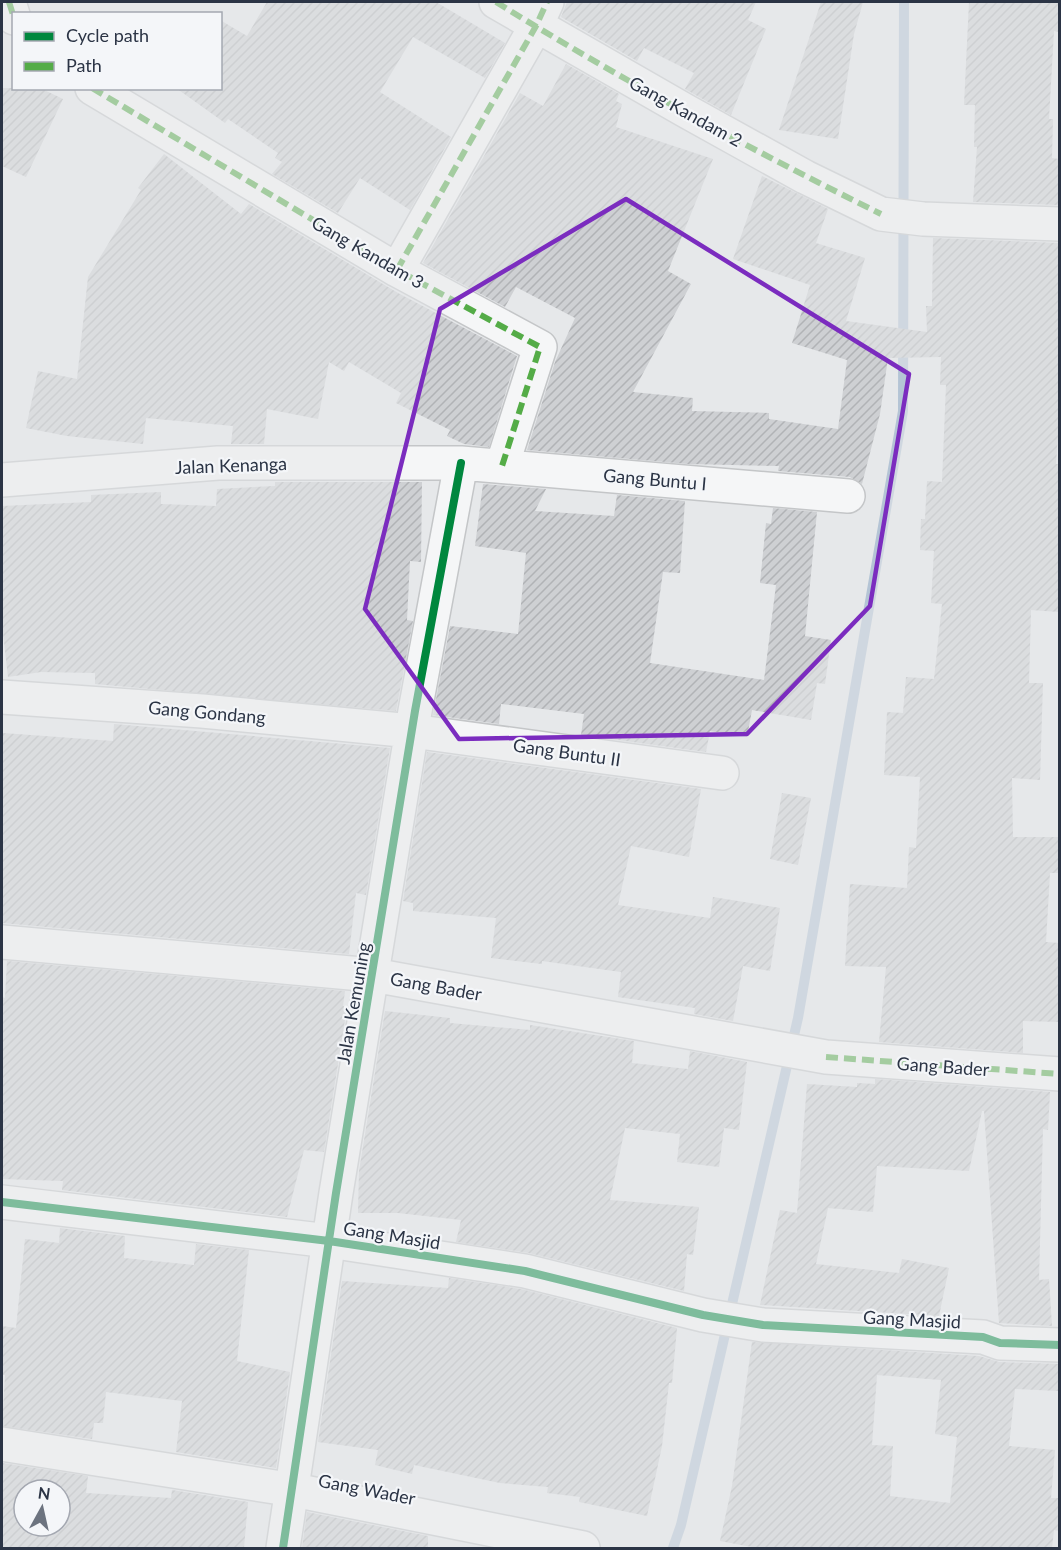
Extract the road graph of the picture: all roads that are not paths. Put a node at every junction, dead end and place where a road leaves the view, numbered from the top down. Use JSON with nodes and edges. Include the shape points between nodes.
{"nodes":[{"id":1,"x":496,"y":2,"type":"edge"},
{"id":2,"x":541,"y":14,"type":"edge"},
{"id":3,"x":95,"y":90,"type":"edge"},
{"id":4,"x":1059,"y":224,"type":"edge"},
{"id":5,"x":397,"y":270,"type":"junction"},
{"id":6,"x":461,"y":463,"type":"junction"},
{"id":7,"x":502,"y":466,"type":"junction"},
{"id":8,"x":2,"y":480,"type":"edge"},
{"id":9,"x":848,"y":496,"type":"dead end"},
{"id":10,"x":2,"y":697,"type":"edge"},
{"id":11,"x":412,"y":731,"type":"junction"},
{"id":12,"x":723,"y":773,"type":"dead end"},
{"id":13,"x":2,"y":942,"type":"edge"},
{"id":14,"x":373,"y":975,"type":"junction"},
{"id":15,"x":1059,"y":1074,"type":"edge"},
{"id":16,"x":2,"y":1202,"type":"edge"},
{"id":17,"x":329,"y":1241,"type":"junction"},
{"id":18,"x":1059,"y":1345,"type":"edge"},
{"id":19,"x":2,"y":1444,"type":"edge"},
{"id":20,"x":294,"y":1490,"type":"junction"},
{"id":21,"x":283,"y":1548,"type":"edge"},
{"id":22,"x":583,"y":1548,"type":"edge"}],
"edges":[{"from":1,"to":2,"type":"street","name":"Gang Kandam 2"},
{"from":2,"to":4,"type":"street","name":"Gang Kandam 2","via":[[805,177],[881,214]]},
{"from":2,"to":5,"type":"street"},
{"from":3,"to":5,"type":"street","name":"Gang Kandam 3"},
{"from":5,"to":7,"type":"street","name":"Gang Kandam 3","via":[[540,347]]},
{"from":6,"to":7,"type":"street","name":"Gang Buntu I"},
{"from":6,"to":8,"type":"street","name":"Jalan Kenanga","via":[[218,463]]},
{"from":6,"to":11,"type":"street","name":"Jalan Kemuning"},
{"from":7,"to":9,"type":"street","name":"Gang Buntu I"},
{"from":10,"to":11,"type":"street","name":"Gang Gondang"},
{"from":11,"to":12,"type":"street","name":"Gang Buntu II"},
{"from":11,"to":14,"type":"street","name":"Jalan Kemuning"},
{"from":13,"to":14,"type":"street","name":"Gang Bader"},
{"from":14,"to":15,"type":"street","name":"Gang Bader","via":[[826,1057]]},
{"from":14,"to":17,"type":"street","name":"Jalan Kemuning"},
{"from":16,"to":17,"type":"street","name":"Gang Masjid"},
{"from":17,"to":18,"type":"street","name":"Gang Masjid","via":[[525,1271],[703,1315],[763,1325]]},
{"from":17,"to":20,"type":"street","name":"Jalan Kemuning"},
{"from":19,"to":20,"type":"street","name":"Gang Wader"},
{"from":20,"to":21,"type":"street","name":"Jalan Kemuning"},
{"from":20,"to":22,"type":"street","name":"Gang Wader"}]}
